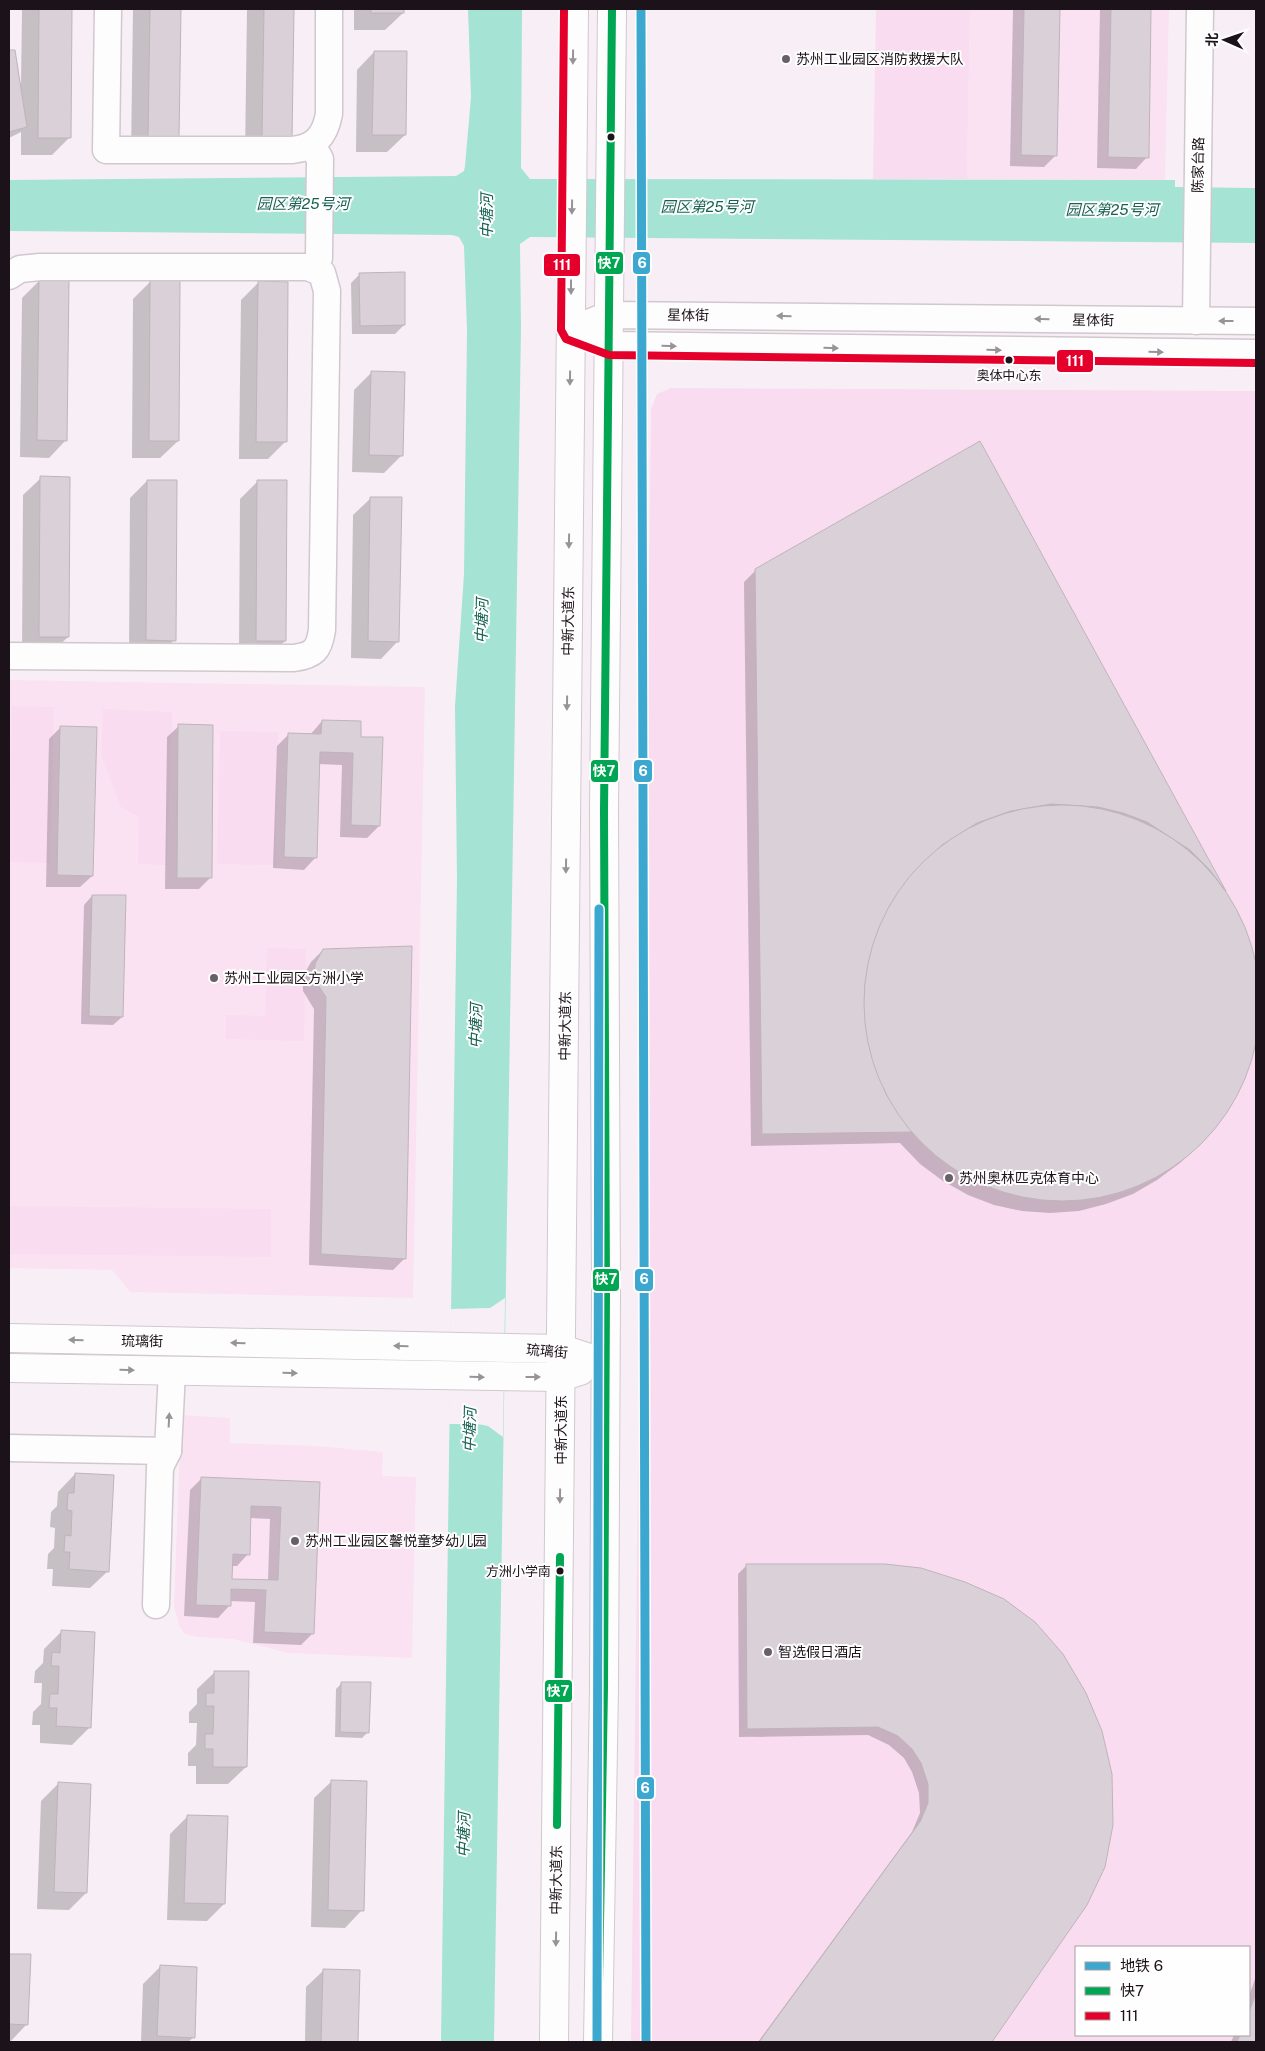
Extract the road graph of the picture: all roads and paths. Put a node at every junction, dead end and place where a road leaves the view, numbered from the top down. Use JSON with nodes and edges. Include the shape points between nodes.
{"nodes":[{"id":1,"x":108,"y":9,"type":"edge"},
{"id":2,"x":329,"y":9,"type":"edge"},
{"id":3,"x":574,"y":9,"type":"edge"},
{"id":4,"x":612,"y":9,"type":"edge"},
{"id":5,"x":1200,"y":9,"type":"edge"},
{"id":6,"x":312,"y":145,"type":"junction"},
{"id":7,"x":315,"y":268,"type":"junction"},
{"id":8,"x":9,"y":276,"type":"edge"},
{"id":9,"x":609,"y":315,"type":"junction"},
{"id":10,"x":1196,"y":321,"type":"junction"},
{"id":11,"x":1256,"y":321,"type":"edge"},
{"id":12,"x":571,"y":330,"type":"junction"},
{"id":13,"x":609,"y":345,"type":"junction"},
{"id":14,"x":1256,"y":353,"type":"edge"},
{"id":15,"x":9,"y":656,"type":"edge"},
{"id":16,"x":9,"y":1338,"type":"edge"},
{"id":17,"x":562,"y":1349,"type":"junction"},
{"id":18,"x":605,"y":1363,"type":"junction"},
{"id":19,"x":9,"y":1368,"type":"edge"},
{"id":20,"x":163,"y":1371,"type":"junction"},
{"id":21,"x":561,"y":1377,"type":"junction"},
{"id":22,"x":9,"y":1448,"type":"edge"},
{"id":23,"x":160,"y":1456,"type":"junction"},
{"id":24,"x":156,"y":1605,"type":"dead end"},
{"id":25,"x":554,"y":2042,"type":"edge"},
{"id":26,"x":598,"y":2042,"type":"edge"}],
"edges":[{"from":1,"to":6,"type":"street","via":[[106,150],[292,150]]},
{"from":2,"to":6,"type":"street","via":[[329,114],[326,128]]},
{"from":3,"to":12,"type":"main road","name":"中新大道东","one_way":true},
{"from":4,"to":9,"type":"main road"},
{"from":5,"to":10,"type":"street","name":"陈家台路"},
{"from":6,"to":7,"type":"street","via":[[320,159],[319,258]]},
{"from":7,"to":8,"type":"street","via":[[40,267],[20,269]]},
{"from":7,"to":15,"type":"street","via":[[322,273],[327,291],[320,644],[313,653],[294,658]]},
{"from":10,"to":9,"type":"street","name":"星体街","one_way":true},
{"from":9,"to":12,"type":"street","name":"星体街"},
{"from":9,"to":13,"type":"main road"},
{"from":11,"to":10,"type":"street","name":"星体街","one_way":true},
{"from":12,"to":13,"type":"street"},
{"from":12,"to":17,"type":"main road","name":"中新大道东","one_way":true},
{"from":13,"to":14,"type":"street","one_way":true},
{"from":13,"to":18,"type":"main road","via":[[604,811]]},
{"from":17,"to":16,"type":"main road","name":"琉璃街","one_way":true},
{"from":17,"to":18,"type":"main road","name":"琉璃街"},
{"from":17,"to":21,"type":"main road","name":"中新大道东"},
{"from":18,"to":21,"type":"main road","name":"琉璃街"},
{"from":18,"to":26,"type":"main road"},
{"from":19,"to":20,"type":"main road","name":"琉璃街","one_way":true},
{"from":20,"to":21,"type":"main road","name":"琉璃街","one_way":true},
{"from":20,"to":23,"type":"street"},
{"from":21,"to":25,"type":"main road","name":"中新大道东","one_way":true},
{"from":22,"to":23,"type":"street"},
{"from":23,"to":24,"type":"street"}]}
